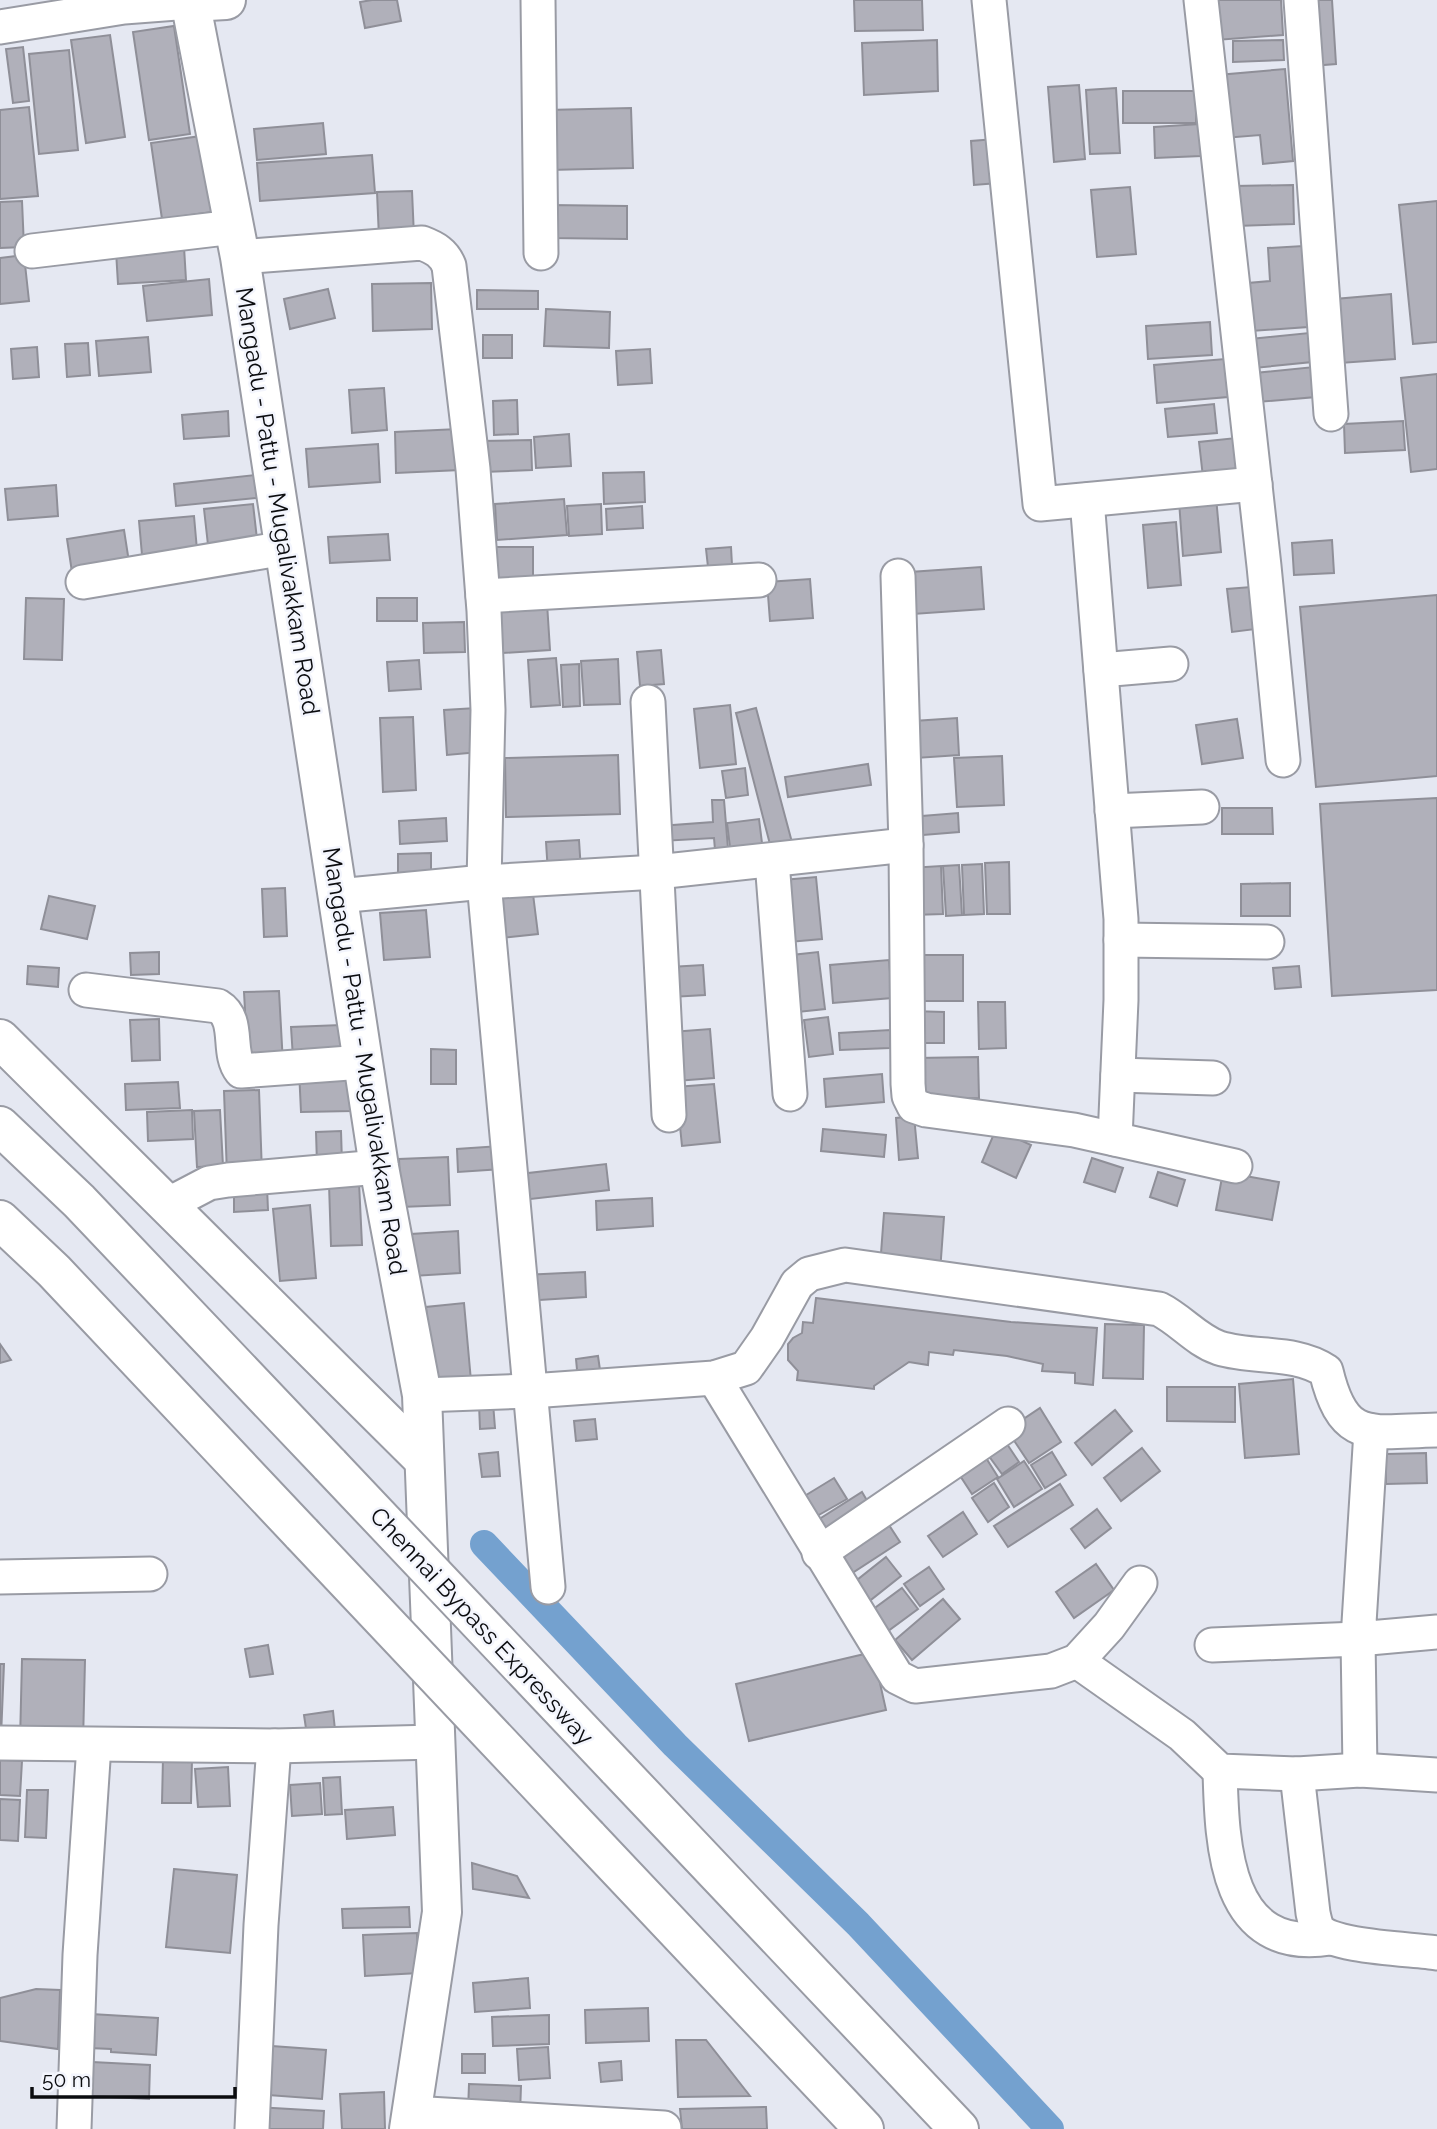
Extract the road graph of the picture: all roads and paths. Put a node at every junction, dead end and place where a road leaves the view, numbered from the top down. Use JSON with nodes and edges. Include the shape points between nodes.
{"nodes":[{"id":1,"x":538,"y":0,"type":"edge"},
{"id":2,"x":989,"y":0,"type":"edge"},
{"id":3,"x":1201,"y":0,"type":"edge"},
{"id":4,"x":1301,"y":0,"type":"edge"},
{"id":5,"x":202,"y":1,"type":"edge"},
{"id":6,"x":0,"y":27,"type":"edge"},
{"id":7,"x":237,"y":242,"type":"junction"},
{"id":8,"x":32,"y":251,"type":"dead end"},
{"id":9,"x":541,"y":253,"type":"dead end"},
{"id":10,"x":1331,"y":414,"type":"dead end"},
{"id":11,"x":1255,"y":484,"type":"junction"},
{"id":12,"x":1087,"y":500,"type":"junction"},
{"id":13,"x":285,"y":548,"type":"junction"},
{"id":14,"x":898,"y":576,"type":"dead end"},
{"id":15,"x":759,"y":580,"type":"dead end"},
{"id":16,"x":83,"y":582,"type":"dead end"},
{"id":17,"x":483,"y":596,"type":"junction"},
{"id":18,"x":1171,"y":664,"type":"dead end"},
{"id":19,"x":1101,"y":670,"type":"junction"},
{"id":20,"x":648,"y":702,"type":"dead end"},
{"id":21,"x":1283,"y":760,"type":"dead end"},
{"id":22,"x":1202,"y":807,"type":"dead end"},
{"id":23,"x":1112,"y":811,"type":"junction"},
{"id":24,"x":906,"y":845,"type":"junction"},
{"id":25,"x":772,"y":861,"type":"junction"},
{"id":26,"x":657,"y":872,"type":"junction"},
{"id":27,"x":484,"y":882,"type":"junction"},
{"id":28,"x":338,"y":896,"type":"junction"},
{"id":29,"x":1121,"y":940,"type":"junction"},
{"id":30,"x":1267,"y":942,"type":"dead end"},
{"id":31,"x":86,"y":990,"type":"dead end"},
{"id":32,"x":0,"y":1039,"type":"edge"},
{"id":33,"x":363,"y":1062,"type":"junction"},
{"id":34,"x":1118,"y":1075,"type":"junction"},
{"id":35,"x":1213,"y":1078,"type":"dead end"},
{"id":36,"x":790,"y":1094,"type":"dead end"},
{"id":37,"x":669,"y":1115,"type":"dead end"},
{"id":38,"x":0,"y":1126,"type":"edge"},
{"id":39,"x":1115,"y":1139,"type":"junction"},
{"id":40,"x":1235,"y":1166,"type":"dead end"},
{"id":41,"x":379,"y":1167,"type":"junction"},
{"id":42,"x":167,"y":1205,"type":"junction"},
{"id":43,"x":0,"y":1220,"type":"edge"},
{"id":44,"x":714,"y":1378,"type":"junction"},
{"id":45,"x":531,"y":1391,"type":"junction"},
{"id":46,"x":422,"y":1395,"type":"junction"},
{"id":47,"x":1008,"y":1424,"type":"dead end"},
{"id":48,"x":1437,"y":1430,"type":"edge"},
{"id":49,"x":1371,"y":1431,"type":"junction"},
{"id":50,"x":424,"y":1460,"type":"junction"},
{"id":51,"x":819,"y":1553,"type":"junction"},
{"id":52,"x":150,"y":1574,"type":"dead end"},
{"id":53,"x":0,"y":1577,"type":"edge"},
{"id":54,"x":1140,"y":1583,"type":"dead end"},
{"id":55,"x":548,"y":1587,"type":"dead end"},
{"id":56,"x":1437,"y":1632,"type":"edge"},
{"id":57,"x":1358,"y":1639,"type":"junction"},
{"id":58,"x":1212,"y":1645,"type":"dead end"},
{"id":59,"x":1077,"y":1661,"type":"junction"},
{"id":60,"x":436,"y":1742,"type":"junction"},
{"id":61,"x":0,"y":1743,"type":"edge"},
{"id":62,"x":94,"y":1745,"type":"junction"},
{"id":63,"x":274,"y":1746,"type":"junction"},
{"id":64,"x":1220,"y":1770,"type":"junction"},
{"id":65,"x":1360,"y":1770,"type":"junction"},
{"id":66,"x":1297,"y":1774,"type":"junction"},
{"id":67,"x":1437,"y":1775,"type":"edge"},
{"id":68,"x":1330,"y":1938,"type":"junction"},
{"id":69,"x":1437,"y":1953,"type":"edge"},
{"id":70,"x":410,"y":2121,"type":"edge"},
{"id":71,"x":74,"y":2129,"type":"edge"},
{"id":72,"x":252,"y":2129,"type":"edge"},
{"id":73,"x":664,"y":2129,"type":"edge"},
{"id":74,"x":864,"y":2129,"type":"edge"},
{"id":75,"x":959,"y":2129,"type":"edge"}],
"edges":[{"from":1,"to":9,"type":"street"},
{"from":2,"to":12,"type":"street","via":[[1040,504]]},
{"from":3,"to":11,"type":"street"},
{"from":4,"to":10,"type":"street"},
{"from":5,"to":6,"type":"street","via":[[124,7]]},
{"from":5,"to":7,"type":"main road","name":"Mangadu - Pattu - Mugalivakkam Road"},
{"from":7,"to":8,"type":"street"},
{"from":7,"to":13,"type":"main road","name":"Mangadu - Pattu - Mugalivakkam Road"},
{"from":7,"to":17,"type":"street","via":[[422,243],[445,256],[473,469]]},
{"from":11,"to":12,"type":"street"},
{"from":11,"to":21,"type":"street"},
{"from":12,"to":19,"type":"street"},
{"from":13,"to":16,"type":"street"},
{"from":13,"to":28,"type":"main road","name":"Mangadu - Pattu - Mugalivakkam Road"},
{"from":14,"to":24,"type":"street"},
{"from":15,"to":17,"type":"street"},
{"from":17,"to":27,"type":"street","via":[[488,710]]},
{"from":18,"to":19,"type":"street"},
{"from":19,"to":23,"type":"street"},
{"from":20,"to":26,"type":"street"},
{"from":22,"to":23,"type":"street"},
{"from":23,"to":29,"type":"street"},
{"from":24,"to":25,"type":"street"},
{"from":24,"to":39,"type":"street","via":[[909,1096],[914,1106]]},
{"from":25,"to":26,"type":"street"},
{"from":25,"to":36,"type":"street"},
{"from":26,"to":27,"type":"street"},
{"from":26,"to":37,"type":"street"},
{"from":27,"to":28,"type":"street"},
{"from":27,"to":45,"type":"street"},
{"from":28,"to":33,"type":"main road","name":"Mangadu - Pattu - Mugalivakkam Road"},
{"from":29,"to":30,"type":"street"},
{"from":29,"to":34,"type":"street"},
{"from":31,"to":33,"type":"street","via":[[218,1006],[229,1015],[241,1071]]},
{"from":32,"to":42,"type":"main road"},
{"from":33,"to":41,"type":"main road","name":"Mangadu - Pattu - Mugalivakkam Road"},
{"from":34,"to":35,"type":"street"},
{"from":34,"to":39,"type":"street"},
{"from":38,"to":75,"type":"main road","name":"Chennai Bypass Expressway","bridge":true,"via":[[79,1201]]},
{"from":39,"to":40,"type":"street"},
{"from":41,"to":42,"type":"street","via":[[209,1183]]},
{"from":41,"to":46,"type":"main road","name":"Mangadu - Pattu - Mugalivakkam Road"},
{"from":42,"to":50,"type":"main road"},
{"from":43,"to":74,"type":"main road","bridge":true,"via":[[54,1271]]},
{"from":44,"to":45,"type":"street"},
{"from":44,"to":49,"type":"street","via":[[746,1368],[797,1284],[809,1274],[845,1265],[1159,1309],[1206,1343],[1222,1349],[1316,1364],[1326,1371],[1339,1411],[1354,1426]]},
{"from":44,"to":51,"type":"street"},
{"from":45,"to":46,"type":"street"},
{"from":45,"to":55,"type":"street"},
{"from":46,"to":50,"type":"main road","name":"Mangadu - Pattu - Mugalivakkam Road"},
{"from":47,"to":51,"type":"street"},
{"from":48,"to":49,"type":"street"},
{"from":49,"to":57,"type":"street"},
{"from":50,"to":60,"type":"main road","name":"Mangadu - Pattu - Mugalivakkam Road"},
{"from":51,"to":59,"type":"street","via":[[905,1683],[915,1686],[1051,1671]]},
{"from":52,"to":53,"type":"street"},
{"from":54,"to":59,"type":"street","via":[[1110,1626]]},
{"from":56,"to":57,"type":"street"},
{"from":57,"to":58,"type":"street"},
{"from":57,"to":65,"type":"street"},
{"from":59,"to":64,"type":"street","via":[[1182,1735]]},
{"from":60,"to":63,"type":"street"},
{"from":60,"to":70,"type":"main road","name":"Mangadu - Pattu - Mugalivakkam Road","via":[[442,1912]]},
{"from":61,"to":62,"type":"street"},
{"from":62,"to":63,"type":"street"},
{"from":62,"to":71,"type":"street"},
{"from":63,"to":72,"type":"street"},
{"from":64,"to":66,"type":"street"},
{"from":64,"to":68,"type":"street","via":[[1222,1834],[1241,1900],[1271,1933],[1290,1940]]},
{"from":65,"to":66,"type":"street"},
{"from":65,"to":67,"type":"street"},
{"from":66,"to":68,"type":"street","via":[[1312,1913],[1318,1930]]},
{"from":68,"to":69,"type":"street"},
{"from":70,"to":73,"type":"street"}]}
